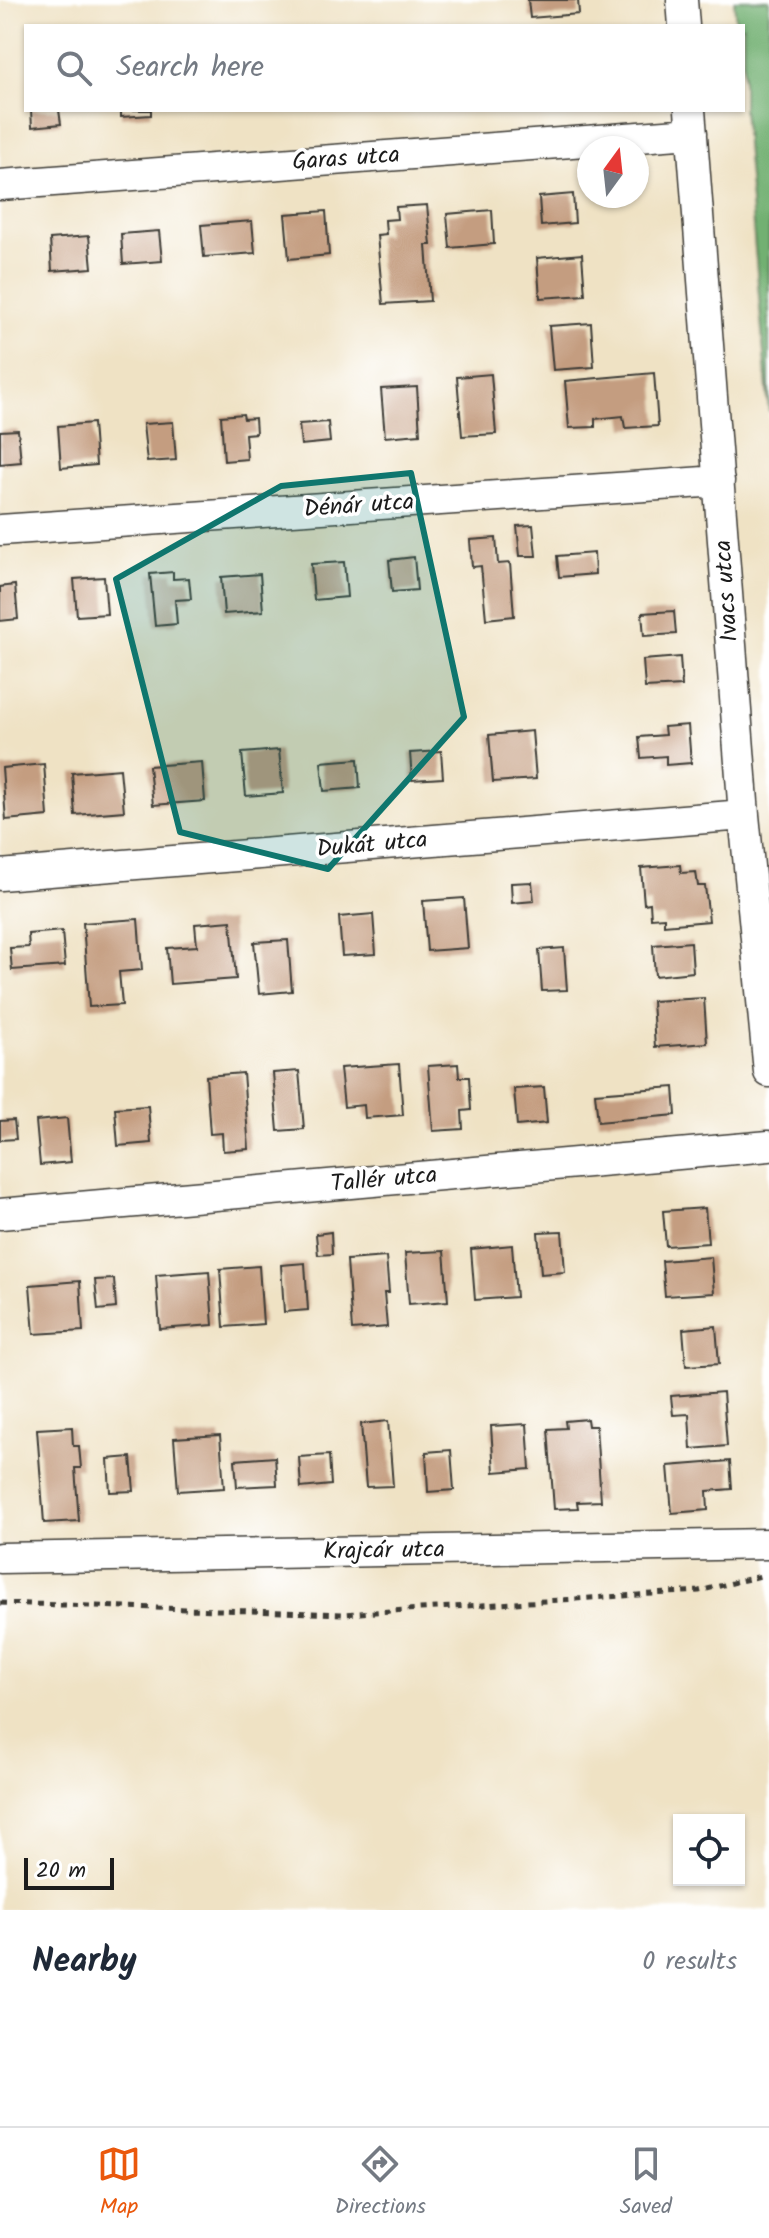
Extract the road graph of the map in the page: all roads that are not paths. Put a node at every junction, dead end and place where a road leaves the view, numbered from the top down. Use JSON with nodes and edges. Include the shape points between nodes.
{"nodes":[{"id":1,"x":682,"y":0,"type":"edge"},
{"id":2,"x":684,"y":24,"type":"edge"},
{"id":3,"x":691,"y":122,"type":"edge"},
{"id":4,"x":0,"y":185,"type":"edge"},
{"id":5,"x":719,"y":481,"type":"junction"},
{"id":6,"x":0,"y":530,"type":"edge"},
{"id":7,"x":744,"y":815,"type":"junction"},
{"id":8,"x":0,"y":875,"type":"edge"},
{"id":9,"x":760,"y":886,"type":"edge"},
{"id":10,"x":769,"y":1072,"type":"edge"},
{"id":11,"x":769,"y":1146,"type":"edge"},
{"id":12,"x":0,"y":1214,"type":"edge"},
{"id":13,"x":769,"y":1544,"type":"edge"},
{"id":14,"x":0,"y":1558,"type":"edge"}],
"edges":[{"from":1,"to":2,"type":"street"},
{"from":3,"to":4,"type":"street","name":"Garas utca"},
{"from":3,"to":5,"type":"street","name":"Ivacs utca"},
{"from":5,"to":6,"type":"street","name":"Dénár utca"},
{"from":5,"to":7,"type":"street","name":"Ivacs utca"},
{"from":7,"to":8,"type":"street","name":"Dukát utca"},
{"from":7,"to":9,"type":"street","name":"Ivacs utca"},
{"from":9,"to":10,"type":"street","name":"Ivacs utca"},
{"from":11,"to":12,"type":"street","name":"Tallér utca"},
{"from":13,"to":14,"type":"street","name":"Krajcár utca"}]}
